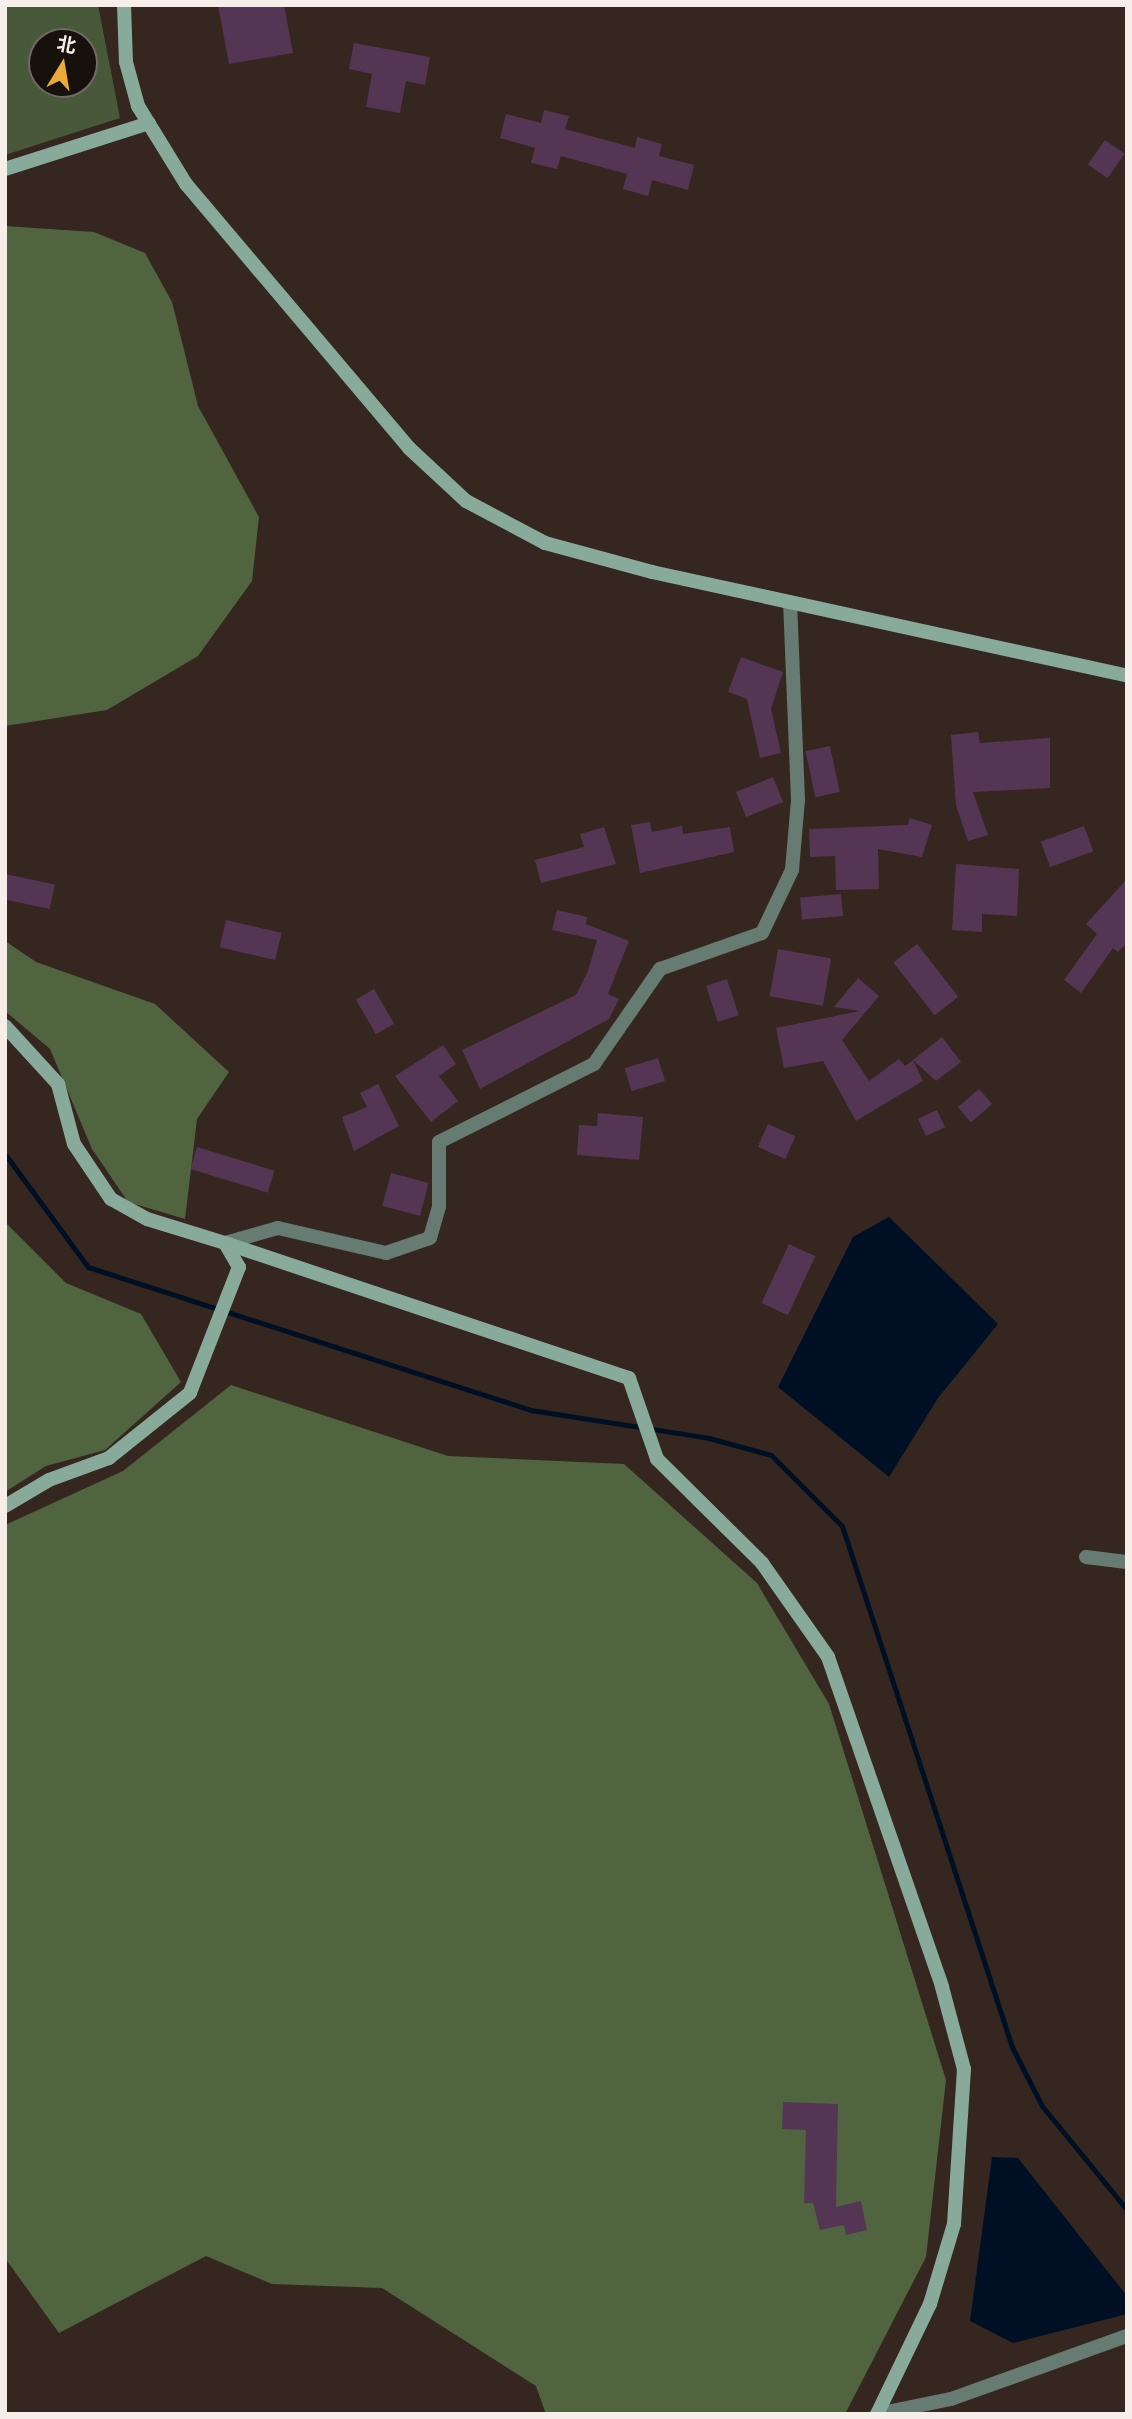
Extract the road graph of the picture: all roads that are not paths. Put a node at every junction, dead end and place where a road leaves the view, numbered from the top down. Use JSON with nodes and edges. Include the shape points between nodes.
{"nodes":[{"id":1,"x":124,"y":5,"type":"edge"},
{"id":2,"x":149,"y":123,"type":"junction"},
{"id":3,"x":5,"y":169,"type":"edge"},
{"id":4,"x":790,"y":603,"type":"junction"},
{"id":5,"x":1127,"y":676,"type":"edge"},
{"id":6,"x":5,"y":1026,"type":"edge"},
{"id":7,"x":225,"y":1243,"type":"junction"},
{"id":8,"x":5,"y":1506,"type":"edge"},
{"id":9,"x":1086,"y":1557,"type":"dead end"},
{"id":10,"x":1127,"y":1562,"type":"edge"},
{"id":11,"x":1127,"y":2336,"type":"edge"},
{"id":12,"x":877,"y":2414,"type":"edge"}],
"edges":[{"from":1,"to":2,"type":"street","via":[[126,62]]},
{"from":2,"to":3,"type":"street"},
{"from":2,"to":4,"type":"street","via":[[204,205],[409,448],[466,501],[545,542]]},
{"from":4,"to":5,"type":"street"},
{"from":4,"to":7,"type":"street","via":[[798,800],[792,870],[762,933],[660,969],[594,1064],[439,1142],[439,1206],[430,1238],[386,1253],[278,1228]]},
{"from":6,"to":7,"type":"street","via":[[58,1084],[74,1144],[111,1199],[147,1219]]},
{"from":7,"to":8,"type":"street","via":[[239,1268],[190,1393],[109,1458],[49,1480]]},
{"from":7,"to":12,"type":"street","via":[[629,1378],[657,1459],[762,1563],[828,1657],[942,1987],[964,2069],[954,2224],[930,2304]]},
{"from":9,"to":10,"type":"street"},
{"from":11,"to":12,"type":"street","via":[[951,2399]]}]}
